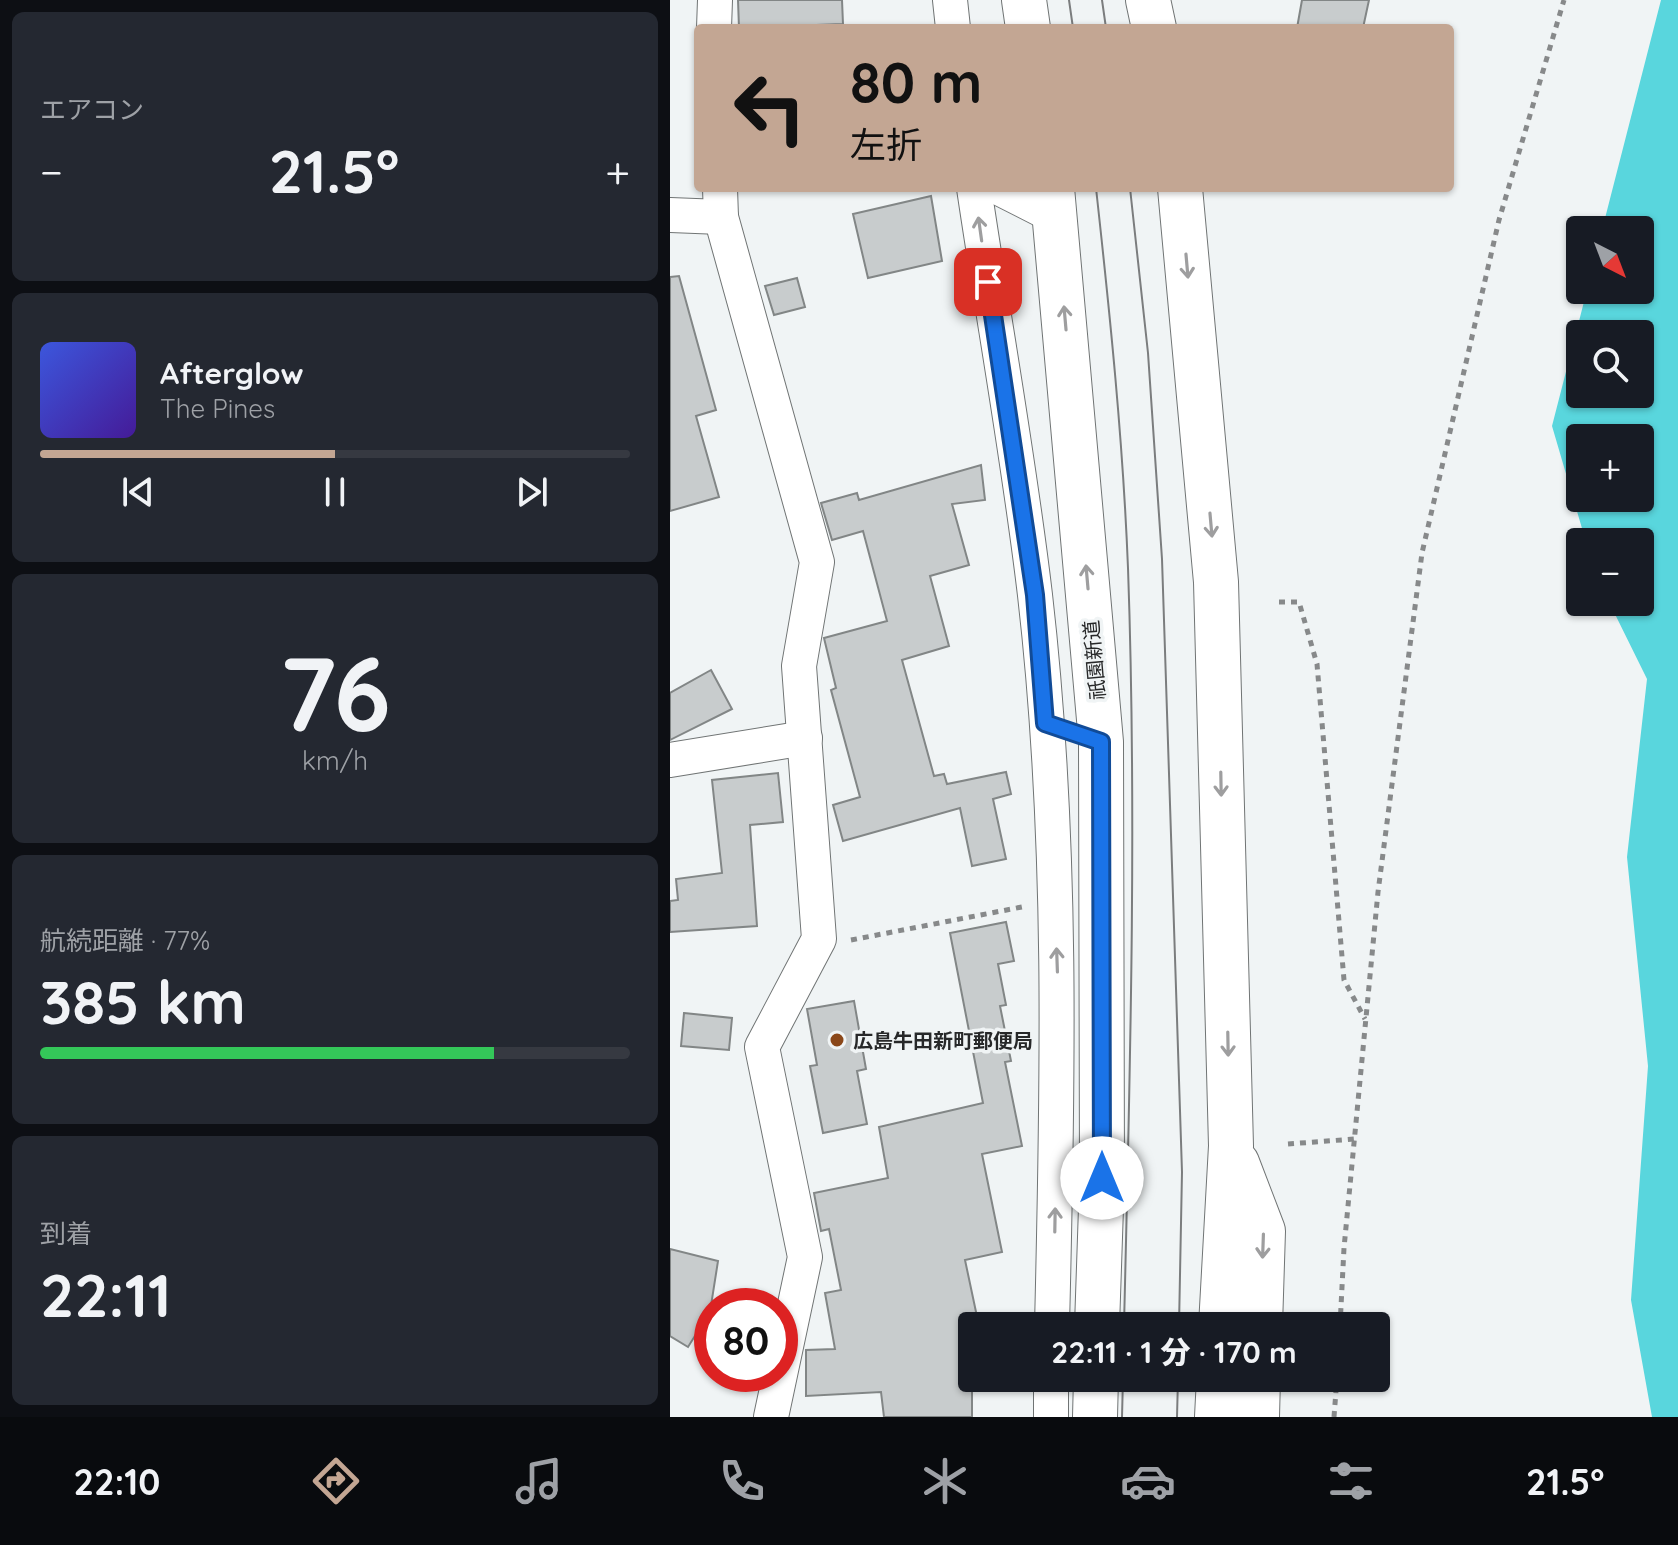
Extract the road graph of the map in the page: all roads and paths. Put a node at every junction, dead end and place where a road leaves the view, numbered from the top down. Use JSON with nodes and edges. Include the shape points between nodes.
{"nodes":[{"id":1,"x":715,"y":0,"type":"edge"},
{"id":2,"x":950,"y":0,"type":"edge"},
{"id":3,"x":1024,"y":0,"type":"edge"},
{"id":4,"x":1148,"y":0,"type":"edge"},
{"id":5,"x":1564,"y":0,"type":"edge"},
{"id":6,"x":714,"y":24,"type":"edge"},
{"id":7,"x":953,"y":24,"type":"edge"},
{"id":8,"x":1027,"y":24,"type":"edge"},
{"id":9,"x":1153,"y":24,"type":"edge"},
{"id":10,"x":975,"y":192,"type":"edge"},
{"id":11,"x":1015,"y":192,"type":"edge"},
{"id":12,"x":1180,"y":192,"type":"edge"},
{"id":13,"x":720,"y":202,"type":"edge"},
{"id":14,"x":1054,"y":202,"type":"edge"},
{"id":15,"x":670,"y":215,"type":"edge"},
{"id":16,"x":1279,"y":602,"type":"dead end"},
{"id":17,"x":1045,"y":723,"type":"junction"},
{"id":18,"x":805,"y":738,"type":"junction"},
{"id":19,"x":1101,"y":742,"type":"junction"},
{"id":20,"x":670,"y":760,"type":"edge"},
{"id":21,"x":1034,"y":905,"type":"dead end"},
{"id":22,"x":819,"y":939,"type":"junction"},
{"id":23,"x":1365,"y":1019,"type":"junction"},
{"id":24,"x":1354,"y":1139,"type":"junction"},
{"id":25,"x":1288,"y":1144,"type":"dead end"},
{"id":26,"x":1231,"y":1146,"type":"junction"},
{"id":27,"x":1054,"y":1270,"type":"junction"},
{"id":28,"x":1052,"y":1312,"type":"edge"},
{"id":29,"x":1098,"y":1312,"type":"edge"},
{"id":30,"x":1222,"y":1312,"type":"edge"},
{"id":31,"x":1260,"y":1312,"type":"edge"},
{"id":32,"x":1341,"y":1312,"type":"edge"},
{"id":33,"x":1051,"y":1392,"type":"edge"},
{"id":34,"x":1096,"y":1392,"type":"edge"},
{"id":35,"x":1218,"y":1392,"type":"edge"},
{"id":36,"x":1258,"y":1392,"type":"edge"},
{"id":37,"x":1336,"y":1392,"type":"edge"},
{"id":38,"x":771,"y":1417,"type":"edge"},
{"id":39,"x":1051,"y":1417,"type":"edge"},
{"id":40,"x":1095,"y":1417,"type":"edge"},
{"id":41,"x":1217,"y":1417,"type":"edge"},
{"id":42,"x":1257,"y":1417,"type":"edge"},
{"id":43,"x":1334,"y":1417,"type":"edge"}],
"edges":[{"from":1,"to":6,"type":"street"},
{"from":2,"to":7,"type":"street"},
{"from":3,"to":8,"type":"highway"},
{"from":4,"to":9,"type":"highway"},
{"from":5,"to":23,"type":"path","via":[[1499,220],[1422,553]]},
{"from":17,"to":10,"type":"street","one_way":true,"via":[[1035,595]]},
{"from":11,"to":14,"type":"street"},
{"from":12,"to":26,"type":"highway","one_way":true,"via":[[1216,582]]},
{"from":13,"to":15,"type":"street"},
{"from":13,"to":18,"type":"street","via":[[817,562],[799,666]]},
{"from":19,"to":14,"type":"highway","name":"祇園新道","one_way":true},
{"from":16,"to":23,"type":"path","via":[[1299,602],[1317,664],[1344,980]]},
{"from":17,"to":19,"type":"street"},
{"from":27,"to":17,"type":"street","one_way":true,"via":[[1058,1004]]},
{"from":18,"to":20,"type":"street"},
{"from":18,"to":22,"type":"street"},
{"from":19,"to":29,"type":"highway","name":"祇園新道"},
{"from":21,"to":22,"type":"path","via":[[844,941]]},
{"from":22,"to":38,"type":"street","via":[[762,1047],[805,1257]]},
{"from":23,"to":24,"type":"path"},
{"from":24,"to":25,"type":"path"},
{"from":24,"to":32,"type":"path"},
{"from":26,"to":30,"type":"highway"},
{"from":26,"to":31,"type":"highway","one_way":true,"via":[[1263,1231]]},
{"from":27,"to":28,"type":"street"},
{"from":27,"to":29,"type":"street"},
{"from":33,"to":39,"type":"street"},
{"from":34,"to":40,"type":"highway"},
{"from":35,"to":41,"type":"highway"},
{"from":36,"to":42,"type":"highway"},
{"from":37,"to":43,"type":"path"}]}
